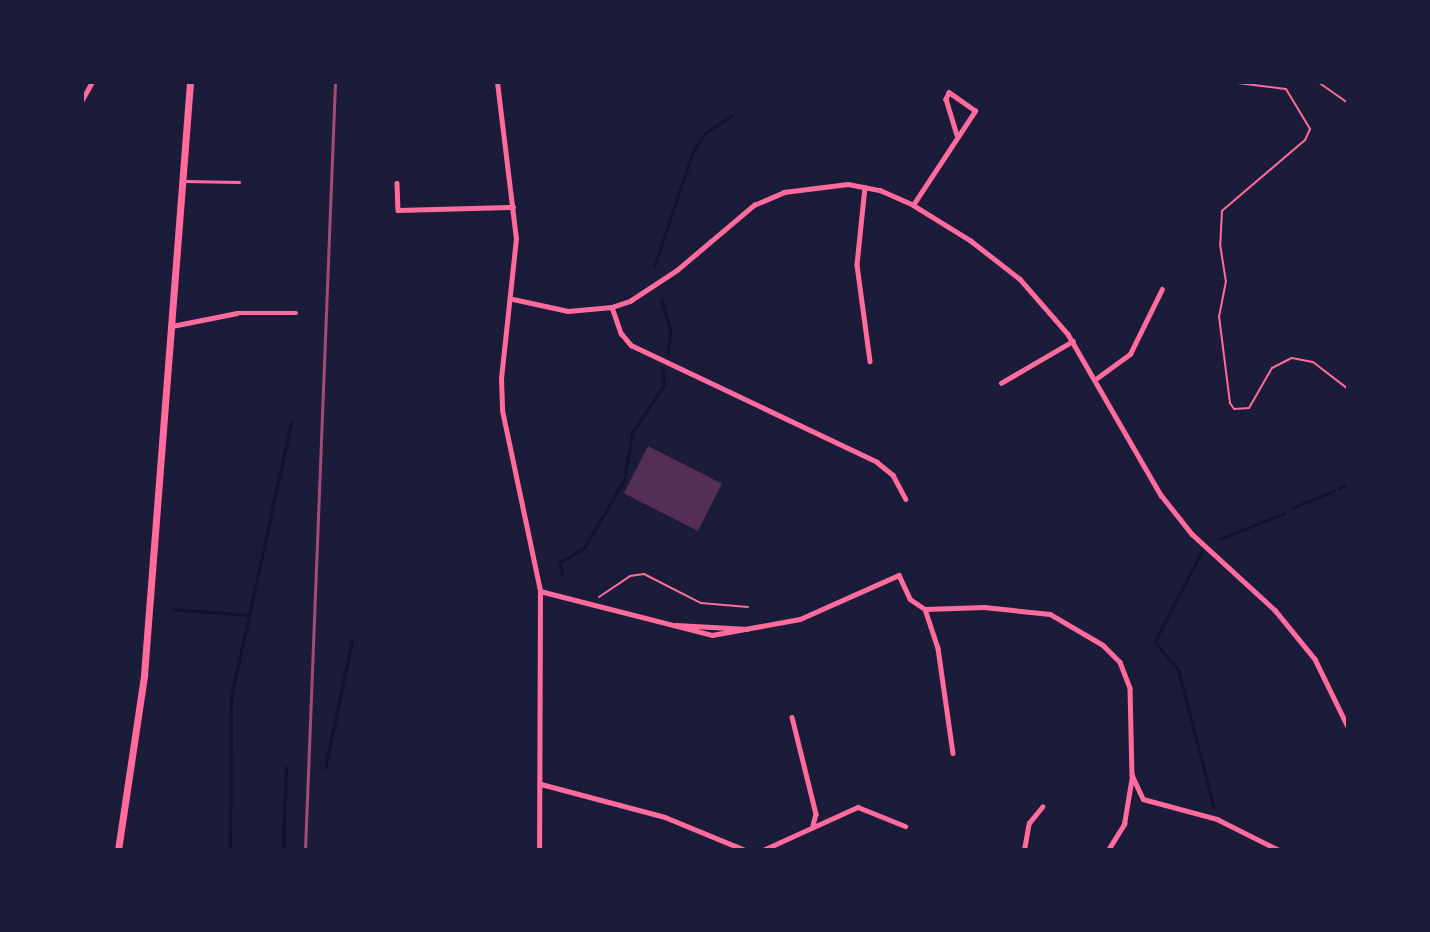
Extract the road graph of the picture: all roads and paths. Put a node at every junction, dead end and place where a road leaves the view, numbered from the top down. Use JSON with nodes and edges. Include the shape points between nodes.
{"nodes":[{"id":1,"x":92,"y":82,"type":"edge"},
{"id":2,"x":190,"y":82,"type":"edge"},
{"id":3,"x":497,"y":82,"type":"edge"},
{"id":4,"x":1229,"y":82,"type":"edge"},
{"id":5,"x":1318,"y":82,"type":"edge"},
{"id":6,"x":82,"y":100,"type":"edge"},
{"id":7,"x":1348,"y":103,"type":"edge"},
{"id":8,"x":957,"y":134,"type":"junction"},
{"id":9,"x":182,"y":181,"type":"junction"},
{"id":10,"x":239,"y":182,"type":"dead end"},
{"id":11,"x":397,"y":183,"type":"dead end"},
{"id":12,"x":865,"y":187,"type":"junction"},
{"id":13,"x":914,"y":205,"type":"junction"},
{"id":14,"x":515,"y":207,"type":"junction"},
{"id":15,"x":1162,"y":289,"type":"dead end"},
{"id":16,"x":513,"y":299,"type":"junction"},
{"id":17,"x":612,"y":307,"type":"junction"},
{"id":18,"x":296,"y":313,"type":"dead end"},
{"id":19,"x":172,"y":326,"type":"junction"},
{"id":20,"x":1073,"y":341,"type":"junction"},
{"id":21,"x":870,"y":361,"type":"dead end"},
{"id":22,"x":1097,"y":378,"type":"junction"},
{"id":23,"x":1001,"y":383,"type":"dead end"},
{"id":24,"x":1348,"y":389,"type":"edge"},
{"id":25,"x":906,"y":499,"type":"dead end"},
{"id":26,"x":540,"y":591,"type":"junction"},
{"id":27,"x":599,"y":597,"type":"dead end"},
{"id":28,"x":748,"y":607,"type":"dead end"},
{"id":29,"x":925,"y":609,"type":"junction"},
{"id":30,"x":671,"y":626,"type":"junction"},
{"id":31,"x":751,"y":629,"type":"junction"},
{"id":32,"x":792,"y":717,"type":"dead end"},
{"id":33,"x":1348,"y":727,"type":"edge"},
{"id":34,"x":953,"y":753,"type":"dead end"},
{"id":35,"x":1132,"y":775,"type":"junction"},
{"id":36,"x":541,"y":784,"type":"junction"},
{"id":37,"x":1042,"y":807,"type":"dead end"},
{"id":38,"x":813,"y":826,"type":"junction"},
{"id":39,"x":905,"y":826,"type":"dead end"},
{"id":40,"x":118,"y":850,"type":"edge"},
{"id":41,"x":539,"y":850,"type":"edge"},
{"id":42,"x":745,"y":850,"type":"edge"},
{"id":43,"x":764,"y":850,"type":"edge"},
{"id":44,"x":1024,"y":850,"type":"edge"},
{"id":45,"x":1108,"y":850,"type":"edge"},
{"id":46,"x":1279,"y":850,"type":"edge"}],
"edges":[{"from":1,"to":6,"type":"street"},
{"from":2,"to":9,"type":"highway"},
{"from":3,"to":14,"type":"street"},
{"from":4,"to":24,"type":"path","via":[[1286,89],[1310,129],[1305,140],[1222,211],[1220,244],[1227,281],[1219,316],[1230,403],[1234,409],[1249,408],[1272,368],[1292,358],[1313,362]]},
{"from":5,"to":7,"type":"path"},
{"from":8,"to":8,"type":"street","via":[[975,111],[949,93],[946,99]]},
{"from":8,"to":13,"type":"street"},
{"from":9,"to":10,"type":"lane"},
{"from":9,"to":19,"type":"highway"},
{"from":11,"to":14,"type":"street","via":[[398,210]]},
{"from":12,"to":13,"type":"street"},
{"from":12,"to":17,"type":"street","via":[[805,187],[754,205],[659,283]]},
{"from":12,"to":21,"type":"street","via":[[857,265]]},
{"from":13,"to":20,"type":"street","via":[[1020,279]]},
{"from":14,"to":16,"type":"street"},
{"from":15,"to":22,"type":"street","via":[[1130,354]]},
{"from":16,"to":17,"type":"street","via":[[568,311]]},
{"from":16,"to":26,"type":"street","via":[[501,401]]},
{"from":17,"to":25,"type":"street","via":[[621,333],[631,345],[877,461],[893,475]]},
{"from":18,"to":19,"type":"street","via":[[237,313]]},
{"from":19,"to":40,"type":"highway","via":[[144,675]]},
{"from":20,"to":22,"type":"street"},
{"from":20,"to":23,"type":"street"},
{"from":22,"to":33,"type":"street","via":[[1147,472],[1180,521],[1275,610],[1315,659]]},
{"from":26,"to":30,"type":"street"},
{"from":26,"to":36,"type":"street"},
{"from":27,"to":28,"type":"path","via":[[630,576],[644,573],[701,603]]},
{"from":29,"to":31,"type":"street","via":[[910,599],[899,575],[828,609]]},
{"from":29,"to":34,"type":"street","via":[[938,648]]},
{"from":29,"to":35,"type":"street","via":[[984,607],[1050,614],[1103,645],[1121,662],[1130,688]]},
{"from":30,"to":31,"type":"street"},
{"from":30,"to":31,"type":"street","via":[[712,635]]},
{"from":32,"to":38,"type":"street","via":[[816,814]]},
{"from":35,"to":45,"type":"street","via":[[1124,824]]},
{"from":35,"to":46,"type":"street","via":[[1143,799],[1217,819]]},
{"from":36,"to":41,"type":"street"},
{"from":36,"to":42,"type":"street","via":[[666,817]]},
{"from":37,"to":44,"type":"street","via":[[1029,823]]},
{"from":38,"to":39,"type":"street","via":[[866,807]]},
{"from":38,"to":43,"type":"street"}]}
